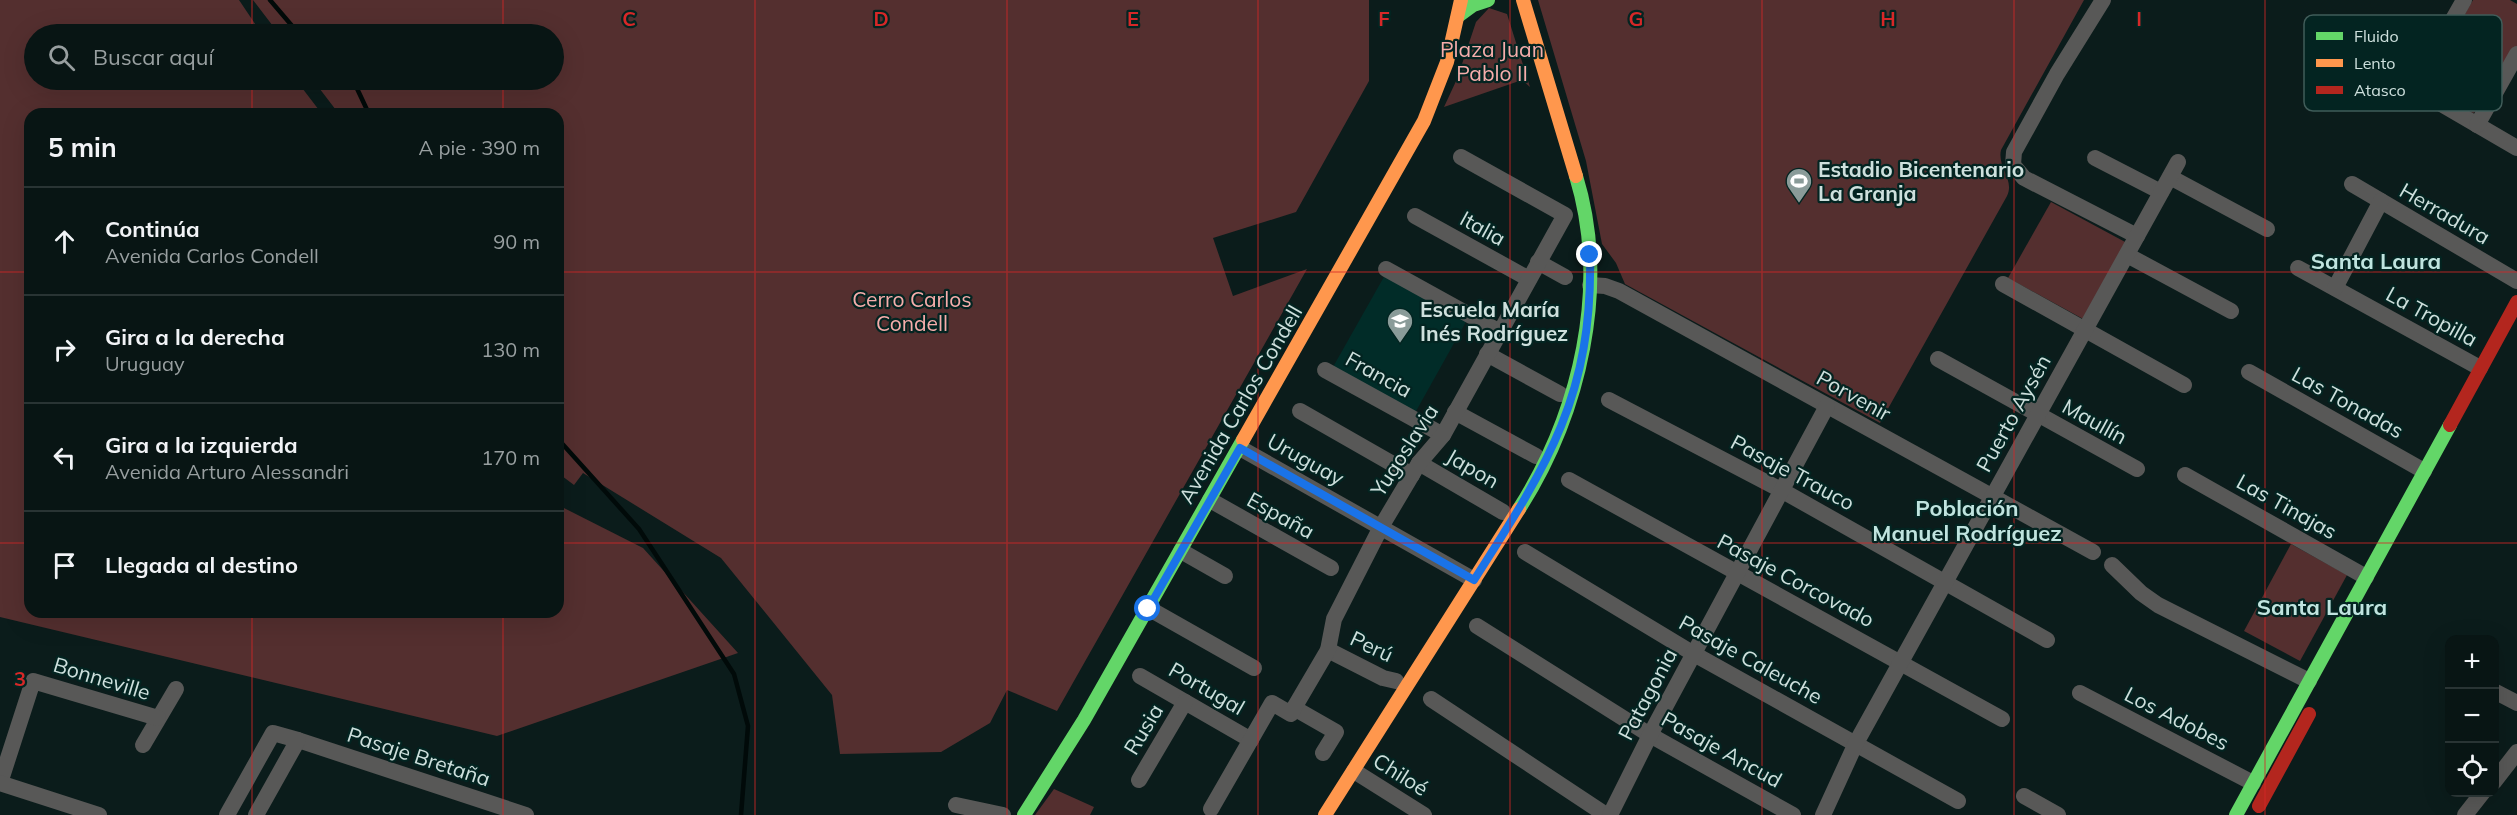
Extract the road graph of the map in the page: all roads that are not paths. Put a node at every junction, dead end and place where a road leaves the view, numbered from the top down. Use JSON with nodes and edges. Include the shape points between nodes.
{"nodes":[{"id":1,"x":1461,"y":0,"type":"edge"},
{"id":2,"x":1488,"y":0,"type":"edge"},
{"id":3,"x":2103,"y":0,"type":"edge"},
{"id":4,"x":2464,"y":0,"type":"edge"},
{"id":5,"x":1509,"y":1,"type":"edge"},
{"id":6,"x":1525,"y":6,"type":"edge"},
{"id":7,"x":2455,"y":15,"type":"edge"},
{"id":8,"x":1458,"y":16,"type":"junction"},
{"id":9,"x":2517,"y":54,"type":"edge"},
{"id":10,"x":2502,"y":81,"type":"edge"},
{"id":11,"x":2453,"y":111,"type":"edge"},
{"id":12,"x":2485,"y":111,"type":"edge"},
{"id":13,"x":2477,"y":125,"type":"junction"},
{"id":14,"x":2517,"y":148,"type":"edge"},
{"id":15,"x":1461,"y":157,"type":"dead end"},
{"id":16,"x":2096,"y":158,"type":"dead end"},
{"id":17,"x":2352,"y":184,"type":"dead end"},
{"id":18,"x":2162,"y":192,"type":"junction"},
{"id":19,"x":2381,"y":201,"type":"junction"},
{"id":20,"x":1415,"y":216,"type":"dead end"},
{"id":21,"x":2267,"y":229,"type":"dead end"},
{"id":22,"x":2137,"y":236,"type":"junction"},
{"id":23,"x":2127,"y":255,"type":"junction"},
{"id":24,"x":1538,"y":262,"type":"junction"},
{"id":25,"x":2298,"y":268,"type":"dead end"},
{"id":26,"x":1386,"y":269,"type":"dead end"},
{"id":27,"x":1565,"y":277,"type":"dead end"},
{"id":28,"x":1529,"y":279,"type":"junction"},
{"id":29,"x":2517,"y":281,"type":"edge"},
{"id":30,"x":2003,"y":284,"type":"dead end"},
{"id":31,"x":1590,"y":285,"type":"junction"},
{"id":32,"x":2335,"y":288,"type":"junction"},
{"id":33,"x":2517,"y":302,"type":"edge"},
{"id":34,"x":2231,"y":311,"type":"dead end"},
{"id":35,"x":2085,"y":330,"type":"junction"},
{"id":36,"x":1500,"y":332,"type":"junction"},
{"id":37,"x":1487,"y":354,"type":"junction"},
{"id":38,"x":1938,"y":359,"type":"dead end"},
{"id":39,"x":2480,"y":368,"type":"junction"},
{"id":40,"x":1325,"y":370,"type":"dead end"},
{"id":41,"x":2249,"y":372,"type":"dead end"},
{"id":42,"x":2184,"y":385,"type":"dead end"},
{"id":43,"x":1560,"y":394,"type":"dead end"},
{"id":44,"x":1609,"y":400,"type":"dead end"},
{"id":45,"x":1827,"y":406,"type":"junction"},
{"id":46,"x":1300,"y":411,"type":"dead end"},
{"id":47,"x":1455,"y":412,"type":"junction"},
{"id":48,"x":2038,"y":415,"type":"junction"},
{"id":49,"x":1443,"y":435,"type":"junction"},
{"id":50,"x":1240,"y":448,"type":"junction"},
{"id":51,"x":1536,"y":456,"type":"dead end"},
{"id":52,"x":1416,"y":469,"type":"junction"},
{"id":53,"x":2137,"y":469,"type":"dead end"},
{"id":54,"x":2424,"y":471,"type":"junction"},
{"id":55,"x":2185,"y":476,"type":"dead end"},
{"id":56,"x":1569,"y":480,"type":"dead end"},
{"id":57,"x":1781,"y":490,"type":"junction"},
{"id":58,"x":1993,"y":497,"type":"junction"},
{"id":59,"x":1210,"y":500,"type":"junction"},
{"id":60,"x":1503,"y":512,"type":"dead end"},
{"id":61,"x":1381,"y":527,"type":"junction"},
{"id":62,"x":1181,"y":551,"type":"junction"},
{"id":63,"x":1525,"y":552,"type":"dead end"},
{"id":64,"x":2093,"y":552,"type":"dead end"},
{"id":65,"x":2112,"y":565,"type":"dead end"},
{"id":66,"x":1331,"y":568,"type":"dead end"},
{"id":67,"x":1736,"y":574,"type":"junction"},
{"id":68,"x":1225,"y":576,"type":"dead end"},
{"id":69,"x":2366,"y":577,"type":"junction"},
{"id":70,"x":1474,"y":580,"type":"junction"},
{"id":71,"x":1945,"y":583,"type":"junction"},
{"id":72,"x":1148,"y":609,"type":"junction"},
{"id":73,"x":2363,"y":613,"type":"dead end"},
{"id":74,"x":1477,"y":626,"type":"dead end"},
{"id":75,"x":2352,"y":634,"type":"dead end"},
{"id":76,"x":2047,"y":640,"type":"dead end"},
{"id":77,"x":1328,"y":650,"type":"junction"},
{"id":78,"x":1694,"y":654,"type":"junction"},
{"id":79,"x":1901,"y":662,"type":"junction"},
{"id":80,"x":1254,"y":668,"type":"dead end"},
{"id":81,"x":1140,"y":676,"type":"dead end"},
{"id":82,"x":1396,"y":681,"type":"dead end"},
{"id":83,"x":2309,"y":681,"type":"junction"},
{"id":84,"x":176,"y":689,"type":"dead end"},
{"id":85,"x":2079,"y":693,"type":"dead end"},
{"id":86,"x":2499,"y":694,"type":"edge"},
{"id":87,"x":1431,"y":699,"type":"dead end"},
{"id":88,"x":1185,"y":702,"type":"junction"},
{"id":89,"x":2315,"y":702,"type":"dead end"},
{"id":90,"x":2517,"y":703,"type":"edge"},
{"id":91,"x":1294,"y":708,"type":"junction"},
{"id":92,"x":158,"y":718,"type":"junction"},
{"id":93,"x":2002,"y":719,"type":"dead end"},
{"id":94,"x":1650,"y":735,"type":"junction"},
{"id":95,"x":298,"y":740,"type":"junction"},
{"id":96,"x":1251,"y":740,"type":"junction"},
{"id":97,"x":1856,"y":743,"type":"junction"},
{"id":98,"x":143,"y":745,"type":"dead end"},
{"id":99,"x":2517,"y":752,"type":"edge"},
{"id":100,"x":1323,"y":753,"type":"dead end"},
{"id":101,"x":1354,"y":771,"type":"junction"},
{"id":102,"x":2499,"y":775,"type":"edge"},
{"id":103,"x":1139,"y":780,"type":"dead end"},
{"id":104,"x":0,"y":783,"type":"edge"},
{"id":105,"x":2253,"y":783,"type":"junction"},
{"id":106,"x":2024,"y":796,"type":"dead end"},
{"id":107,"x":2479,"y":797,"type":"edge"},
{"id":108,"x":1958,"y":801,"type":"dead end"},
{"id":109,"x":956,"y":805,"type":"dead end"},
{"id":110,"x":1211,"y":808,"type":"dead end"},
{"id":111,"x":515,"y":813,"type":"edge"},
{"id":112,"x":99,"y":815,"type":"edge"},
{"id":113,"x":227,"y":815,"type":"edge"},
{"id":114,"x":256,"y":815,"type":"edge"},
{"id":115,"x":1003,"y":815,"type":"edge"},
{"id":116,"x":1024,"y":815,"type":"edge"},
{"id":117,"x":1325,"y":815,"type":"edge"},
{"id":118,"x":1424,"y":815,"type":"edge"},
{"id":119,"x":1606,"y":815,"type":"edge"},
{"id":120,"x":1610,"y":815,"type":"edge"},
{"id":121,"x":1793,"y":815,"type":"edge"},
{"id":122,"x":1823,"y":815,"type":"edge"},
{"id":123,"x":2058,"y":815,"type":"edge"},
{"id":124,"x":2235,"y":815,"type":"edge"},
{"id":125,"x":2253,"y":815,"type":"edge"},
{"id":126,"x":2465,"y":815,"type":"edge"}],
"edges":[{"from":1,"to":8,"type":"main road","name":"Avenida Carlos Condell"},
{"from":2,"to":8,"type":"main road"},
{"from":3,"to":22,"type":"street","via":[[2014,152],[2013,165],[2024,178]]},
{"from":4,"to":7,"type":"street"},
{"from":5,"to":6,"type":"main road"},
{"from":6,"to":31,"type":"main road","via":[[1582,195]]},
{"from":8,"to":50,"type":"main road","name":"Avenida Carlos Condell","via":[[1440,87],[1424,121]]},
{"from":9,"to":10,"type":"street"},
{"from":11,"to":13,"type":"street"},
{"from":12,"to":13,"type":"street"},
{"from":13,"to":14,"type":"street"},
{"from":15,"to":24,"type":"street","name":"Yugoslavia","via":[[1565,214]]},
{"from":16,"to":18,"type":"street"},
{"from":17,"to":19,"type":"street","name":"Herradura"},
{"from":18,"to":21,"type":"street","name":"Puerto Aysén","via":[[2174,169]]},
{"from":18,"to":22,"type":"street","name":"Puerto Aysén"},
{"from":19,"to":29,"type":"street","name":"Herradura"},
{"from":19,"to":32,"type":"street","name":"Herradura"},
{"from":20,"to":28,"type":"street","name":"Italia"},
{"from":22,"to":23,"type":"street","name":"Puerto Aysén"},
{"from":23,"to":34,"type":"street"},
{"from":23,"to":35,"type":"street","name":"Puerto Aysén"},
{"from":24,"to":27,"type":"street"},
{"from":24,"to":28,"type":"street","name":"Yugoslavia"},
{"from":25,"to":32,"type":"street","name":"La Tropilla"},
{"from":26,"to":36,"type":"street"},
{"from":28,"to":36,"type":"street","name":"Yugoslavia"},
{"from":30,"to":35,"type":"street"},
{"from":31,"to":45,"type":"street","name":"Porvenir","via":[[1619,291]]},
{"from":31,"to":70,"type":"main road","via":[[1583,358],[1558,437],[1527,496]]},
{"from":32,"to":39,"type":"street","name":"La Tropilla"},
{"from":33,"to":39,"type":"main road"},
{"from":35,"to":42,"type":"street"},
{"from":35,"to":48,"type":"street","name":"Puerto Aysén"},
{"from":36,"to":37,"type":"street","name":"Yugoslavia"},
{"from":37,"to":43,"type":"street"},
{"from":37,"to":47,"type":"street","name":"Yugoslavia"},
{"from":38,"to":48,"type":"street","name":"Maullín"},
{"from":39,"to":54,"type":"main road"},
{"from":40,"to":49,"type":"street","name":"Francia"},
{"from":41,"to":54,"type":"street","name":"Las Tonadas"},
{"from":44,"to":57,"type":"street","name":"Pasaje Trauco"},
{"from":45,"to":57,"type":"street","name":"Patagonia"},
{"from":45,"to":58,"type":"street","name":"Porvenir"},
{"from":46,"to":52,"type":"street","name":"Japon"},
{"from":47,"to":49,"type":"street","name":"Yugoslavia"},
{"from":47,"to":51,"type":"street"},
{"from":48,"to":53,"type":"street","name":"Maullín"},
{"from":48,"to":58,"type":"street","name":"Puerto Aysén"},
{"from":49,"to":52,"type":"street","name":"Yugoslavia"},
{"from":50,"to":59,"type":"main road","name":"Avenida Carlos Condell"},
{"from":50,"to":61,"type":"street","name":"Uruguay"},
{"from":52,"to":60,"type":"street","name":"Japon"},
{"from":52,"to":61,"type":"street","name":"Yugoslavia"},
{"from":54,"to":69,"type":"main road"},
{"from":55,"to":69,"type":"street","name":"Las Tinajas"},
{"from":56,"to":67,"type":"street","name":"Pasaje Corcovado"},
{"from":57,"to":67,"type":"street","name":"Patagonia"},
{"from":57,"to":71,"type":"street","name":"Pasaje Trauco"},
{"from":58,"to":64,"type":"street","name":"Porvenir"},
{"from":58,"to":71,"type":"street","name":"Puerto Aysén"},
{"from":59,"to":62,"type":"main road","name":"Avenida Carlos Condell"},
{"from":59,"to":66,"type":"street","name":"España"},
{"from":61,"to":70,"type":"street","name":"Uruguay"},
{"from":61,"to":77,"type":"street","name":"Yugoslavia","via":[[1334,619]]},
{"from":62,"to":68,"type":"street"},
{"from":62,"to":72,"type":"main road","name":"Avenida Carlos Condell"},
{"from":63,"to":78,"type":"street","name":"Pasaje Caleuche"},
{"from":65,"to":83,"type":"street","via":[[2158,604]]},
{"from":67,"to":78,"type":"street","name":"Patagonia"},
{"from":67,"to":79,"type":"street","name":"Pasaje Corcovado"},
{"from":69,"to":83,"type":"main road"},
{"from":70,"to":101,"type":"main road"},
{"from":71,"to":76,"type":"street","name":"Pasaje Trauco"},
{"from":71,"to":79,"type":"street","name":"Puerto Aysén"},
{"from":72,"to":80,"type":"street"},
{"from":72,"to":116,"type":"main road","name":"Avenida Carlos Condell"},
{"from":73,"to":75,"type":"main road"},
{"from":74,"to":94,"type":"street","name":"Pasaje Ancud"},
{"from":77,"to":82,"type":"street","name":"Perú"},
{"from":77,"to":91,"type":"street","name":"Yugoslavia"},
{"from":78,"to":94,"type":"street","name":"Patagonia"},
{"from":78,"to":97,"type":"street","name":"Pasaje Caleuche"},
{"from":79,"to":93,"type":"street","name":"Pasaje Corcovado"},
{"from":79,"to":97,"type":"street","name":"Puerto Aysén"},
{"from":81,"to":88,"type":"street","name":"Portugal"},
{"from":83,"to":105,"type":"main road"},
{"from":84,"to":92,"type":"street"},
{"from":85,"to":105,"type":"street","name":"Los Adobes"},
{"from":86,"to":90,"type":"street"},
{"from":87,"to":119,"type":"street"},
{"from":88,"to":96,"type":"street","name":"Portugal"},
{"from":88,"to":103,"type":"street","name":"Rusia"},
{"from":89,"to":125,"type":"main road"},
{"from":91,"to":96,"type":"street","via":[[1291,714],[1272,703]]},
{"from":91,"to":100,"type":"street","via":[[1336,732]]},
{"from":92,"to":98,"type":"street"},
{"from":92,"to":104,"type":"street","name":"Bonneville","via":[[33,681]]},
{"from":94,"to":120,"type":"street","name":"Patagonia"},
{"from":94,"to":121,"type":"street","name":"Pasaje Ancud"},
{"from":95,"to":111,"type":"street","name":"Pasaje Bretaña"},
{"from":95,"to":113,"type":"street","name":"Pasaje Bretaña","via":[[273,733]]},
{"from":95,"to":114,"type":"street"},
{"from":96,"to":110,"type":"street"},
{"from":97,"to":108,"type":"street","name":"Pasaje Caleuche"},
{"from":97,"to":122,"type":"street","name":"Puerto Aysén"},
{"from":99,"to":102,"type":"street"},
{"from":101,"to":117,"type":"main road"},
{"from":101,"to":118,"type":"street","name":"Chiloé"},
{"from":104,"to":112,"type":"street"},
{"from":105,"to":124,"type":"main road"},
{"from":106,"to":123,"type":"street"},
{"from":107,"to":126,"type":"street"},
{"from":109,"to":115,"type":"street"}]}
